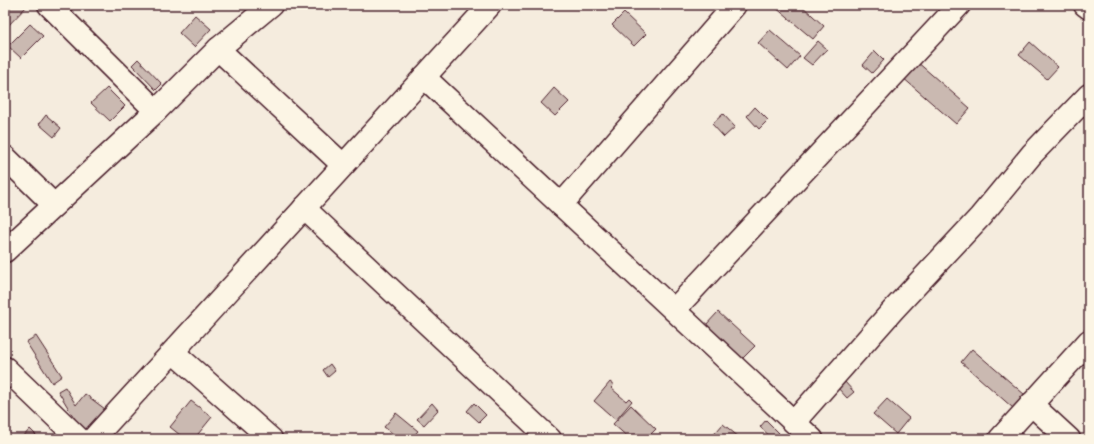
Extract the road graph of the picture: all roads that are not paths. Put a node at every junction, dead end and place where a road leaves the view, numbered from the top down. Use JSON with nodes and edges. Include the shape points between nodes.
{"nodes":[{"id":1,"x":49,"y":5,"type":"edge"},
{"id":2,"x":271,"y":5,"type":"edge"},
{"id":3,"x":490,"y":5,"type":"edge"},
{"id":4,"x":736,"y":5,"type":"edge"},
{"id":5,"x":959,"y":5,"type":"edge"},
{"id":6,"x":1085,"y":5,"type":"edge"},
{"id":7,"x":1089,"y":8,"type":"edge"},
{"id":8,"x":218,"y":49,"type":"junction"},
{"id":9,"x":424,"y":77,"type":"junction"},
{"id":10,"x":1089,"y":95,"type":"edge"},
{"id":11,"x":156,"y":111,"type":"junction"},
{"id":12,"x":5,"y":157,"type":"edge"},
{"id":13,"x":343,"y":165,"type":"junction"},
{"id":14,"x":54,"y":205,"type":"junction"},
{"id":15,"x":561,"y":205,"type":"junction"},
{"id":16,"x":304,"y":208,"type":"junction"},
{"id":17,"x":5,"y":250,"type":"edge"},
{"id":18,"x":674,"y":310,"type":"junction"},
{"id":19,"x":1089,"y":341,"type":"edge"},
{"id":20,"x":173,"y":352,"type":"junction"},
{"id":21,"x":5,"y":368,"type":"edge"},
{"id":22,"x":1031,"y":404,"type":"junction"},
{"id":23,"x":794,"y":422,"type":"junction"},
{"id":24,"x":80,"y":439,"type":"edge"},
{"id":25,"x":93,"y":439,"type":"edge"},
{"id":26,"x":271,"y":439,"type":"edge"},
{"id":27,"x":550,"y":439,"type":"edge"},
{"id":28,"x":812,"y":439,"type":"edge"},
{"id":29,"x":1000,"y":439,"type":"edge"},
{"id":30,"x":1069,"y":439,"type":"edge"}],
"edges":[{"from":1,"to":11,"type":"street"},
{"from":2,"to":8,"type":"street"},
{"from":3,"to":9,"type":"street"},
{"from":4,"to":15,"type":"street"},
{"from":5,"to":18,"type":"street"},
{"from":6,"to":7,"type":"street"},
{"from":8,"to":11,"type":"street"},
{"from":8,"to":13,"type":"street"},
{"from":9,"to":13,"type":"street"},
{"from":9,"to":15,"type":"street"},
{"from":10,"to":23,"type":"street","via":[[1032,154],[980,216]]},
{"from":11,"to":14,"type":"street"},
{"from":12,"to":14,"type":"street"},
{"from":13,"to":16,"type":"street"},
{"from":14,"to":17,"type":"street"},
{"from":15,"to":18,"type":"street"},
{"from":16,"to":20,"type":"street"},
{"from":16,"to":27,"type":"street"},
{"from":18,"to":23,"type":"street"},
{"from":19,"to":22,"type":"street"},
{"from":20,"to":25,"type":"street"},
{"from":20,"to":26,"type":"street"},
{"from":21,"to":24,"type":"street"},
{"from":22,"to":29,"type":"street"},
{"from":22,"to":30,"type":"street"},
{"from":23,"to":28,"type":"street"}]}
